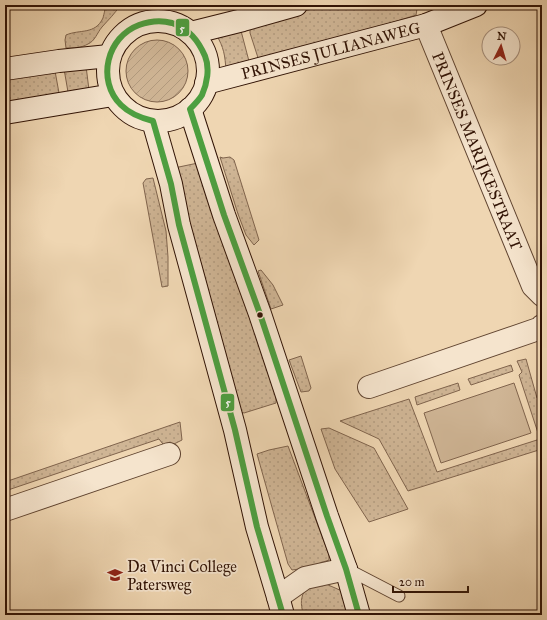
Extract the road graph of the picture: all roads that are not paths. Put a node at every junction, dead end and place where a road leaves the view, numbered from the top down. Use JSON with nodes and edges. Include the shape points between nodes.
{"nodes":[{"id":1,"x":296,"y":5,"type":"edge"},
{"id":2,"x":476,"y":5,"type":"edge"},
{"id":3,"x":145,"y":13,"type":"edge"},
{"id":4,"x":426,"y":25,"type":"junction"},
{"id":5,"x":191,"y":33,"type":"junction"},
{"id":6,"x":109,"y":56,"type":"junction"},
{"id":7,"x":5,"y":69,"type":"edge"},
{"id":8,"x":206,"y":83,"type":"junction"},
{"id":9,"x":113,"y":95,"type":"junction"},
{"id":10,"x":190,"y":109,"type":"junction"},
{"id":11,"x":5,"y":113,"type":"edge"},
{"id":12,"x":153,"y":121,"type":"junction"},
{"id":13,"x":542,"y":296,"type":"edge"},
{"id":14,"x":542,"y":326,"type":"edge"},
{"id":15,"x":369,"y":386,"type":"dead end"},
{"id":16,"x":169,"y":454,"type":"dead end"},
{"id":17,"x":5,"y":510,"type":"edge"},
{"id":18,"x":346,"y":569,"type":"junction"},
{"id":19,"x":400,"y":596,"type":"dead end"},
{"id":20,"x":280,"y":606,"type":"edge"},
{"id":21,"x":359,"y":615,"type":"edge"}],
"edges":[{"from":1,"to":5,"type":"street"},
{"from":2,"to":4,"type":"street","name":"PRINSES JULIANAWEG"},
{"from":3,"to":5,"type":"street","via":[[156,20],[174,23]]},
{"from":3,"to":6,"type":"street","via":[[138,24],[123,34]]},
{"from":4,"to":8,"type":"street","name":"PRINSES JULIANAWEG"},
{"from":4,"to":13,"type":"street","name":"PRINSES MARIJKESTRAAT","via":[[533,286]]},
{"from":5,"to":8,"type":"street","via":[[206,56]]},
{"from":6,"to":7,"type":"street"},
{"from":6,"to":9,"type":"street","via":[[107,75]]},
{"from":8,"to":10,"type":"street","via":[[203,93]]},
{"from":9,"to":11,"type":"street"},
{"from":9,"to":12,"type":"street","via":[[126,110]]},
{"from":10,"to":12,"type":"street","via":[[173,119]]},
{"from":10,"to":18,"type":"street"},
{"from":12,"to":20,"type":"street","via":[[235,430],[257,527]]},
{"from":14,"to":15,"type":"street"},
{"from":16,"to":17,"type":"street"},
{"from":18,"to":19,"type":"lane"},
{"from":18,"to":20,"type":"street","via":[[305,578]]},
{"from":18,"to":21,"type":"street"}]}
